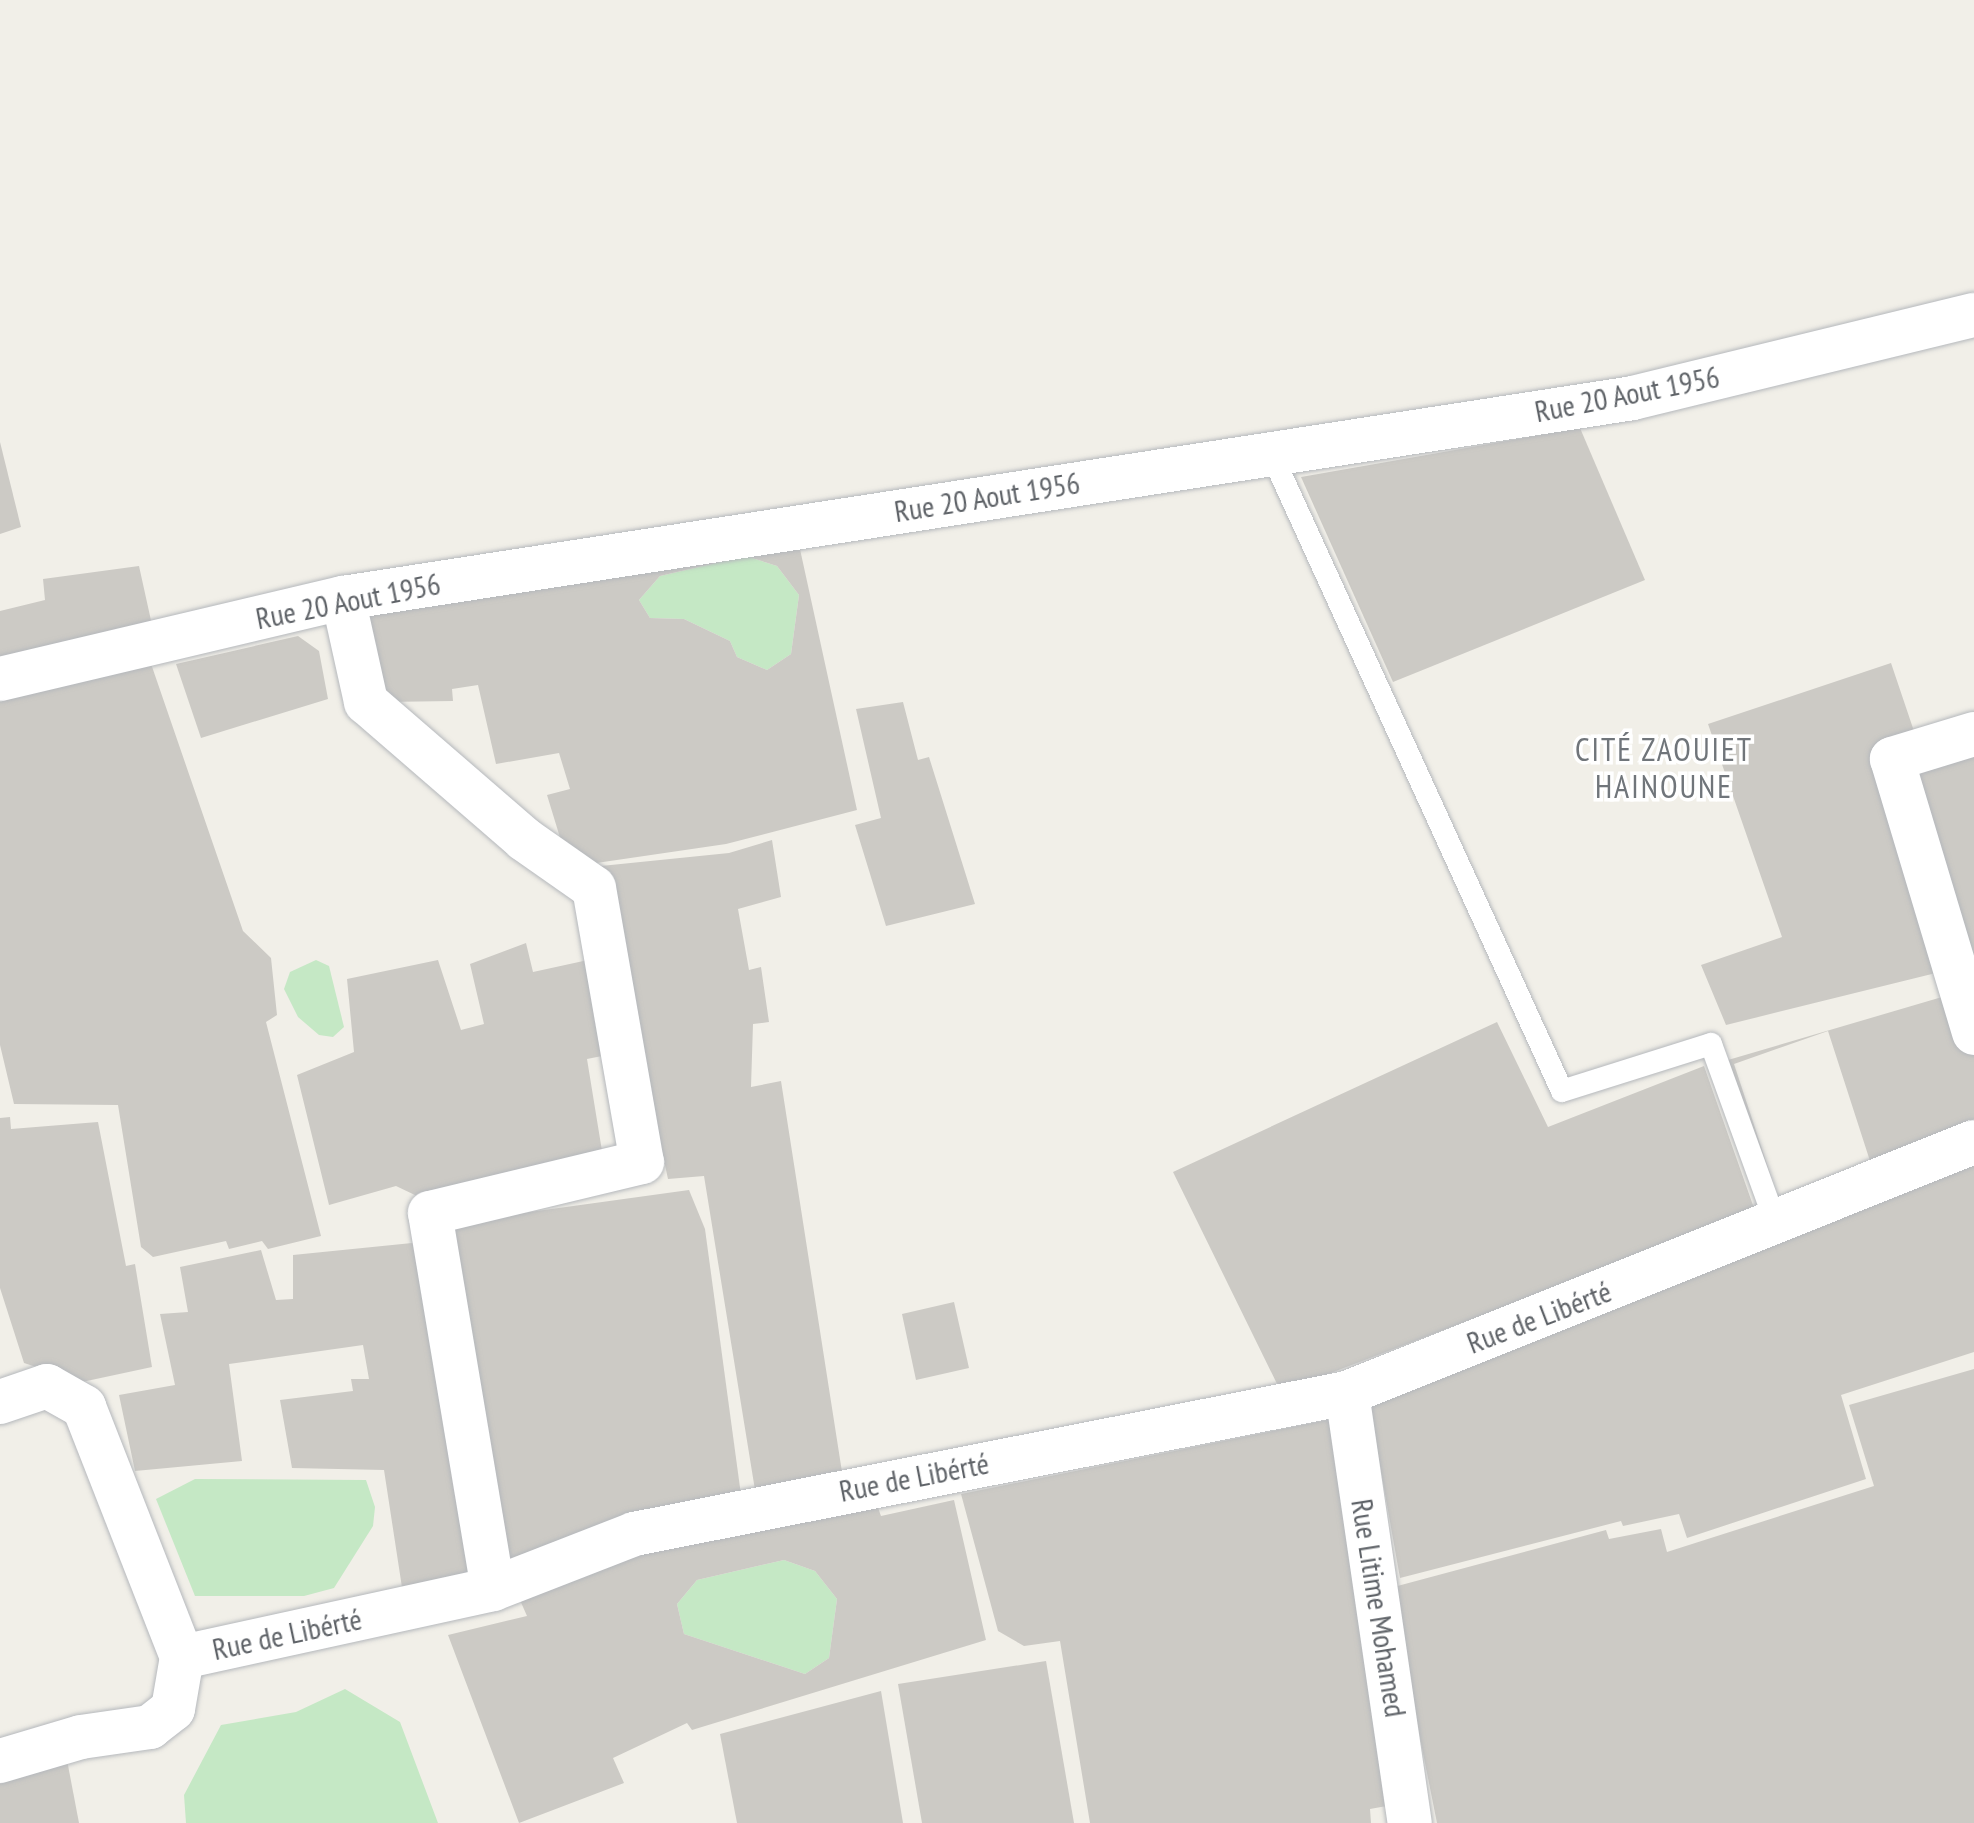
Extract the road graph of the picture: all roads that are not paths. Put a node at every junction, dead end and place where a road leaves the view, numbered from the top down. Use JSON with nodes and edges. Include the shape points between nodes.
{"nodes":[{"id":1,"x":1974,"y":315,"type":"edge"},
{"id":2,"x":1271,"y":453,"type":"junction"},
{"id":3,"x":343,"y":598,"type":"junction"},
{"id":4,"x":0,"y":679,"type":"edge"},
{"id":5,"x":1974,"y":734,"type":"edge"},
{"id":6,"x":1974,"y":1033,"type":"edge"},
{"id":7,"x":1974,"y":1142,"type":"edge"},
{"id":8,"x":1776,"y":1224,"type":"junction"},
{"id":9,"x":1347,"y":1393,"type":"junction"},
{"id":10,"x":0,"y":1401,"type":"edge"},
{"id":11,"x":493,"y":1589,"type":"junction"},
{"id":12,"x":182,"y":1657,"type":"junction"},
{"id":13,"x":0,"y":1761,"type":"edge"},
{"id":14,"x":1410,"y":1823,"type":"edge"}],
"edges":[{"from":1,"to":2,"type":"street","name":"Rue 20 Aout 1956","via":[[1633,398]]},
{"from":2,"to":3,"type":"street","name":"Rue 20 Aout 1956"},
{"from":2,"to":8,"type":"lane","via":[[1562,1091],[1711,1044]]},
{"from":3,"to":4,"type":"street","name":"Rue 20 Aout 1956"},
{"from":3,"to":11,"type":"street","via":[[366,702],[524,839],[594,888],[642,1162],[430,1213]]},
{"from":5,"to":6,"type":"street","via":[[1892,759]]},
{"from":7,"to":8,"type":"street","name":"Rue de Libérté"},
{"from":8,"to":9,"type":"street","name":"Rue de Libérté"},
{"from":9,"to":11,"type":"street","name":"Rue de Libérté","via":[[634,1534]]},
{"from":9,"to":14,"type":"street","name":"Rue Litime Mohamed"},
{"from":10,"to":12,"type":"street","name":"Rue de Libérté","via":[[47,1386],[84,1407]]},
{"from":11,"to":12,"type":"street","name":"Rue de Libérté"},
{"from":12,"to":13,"type":"street","via":[[173,1709],[150,1727],[81,1737]]}]}
